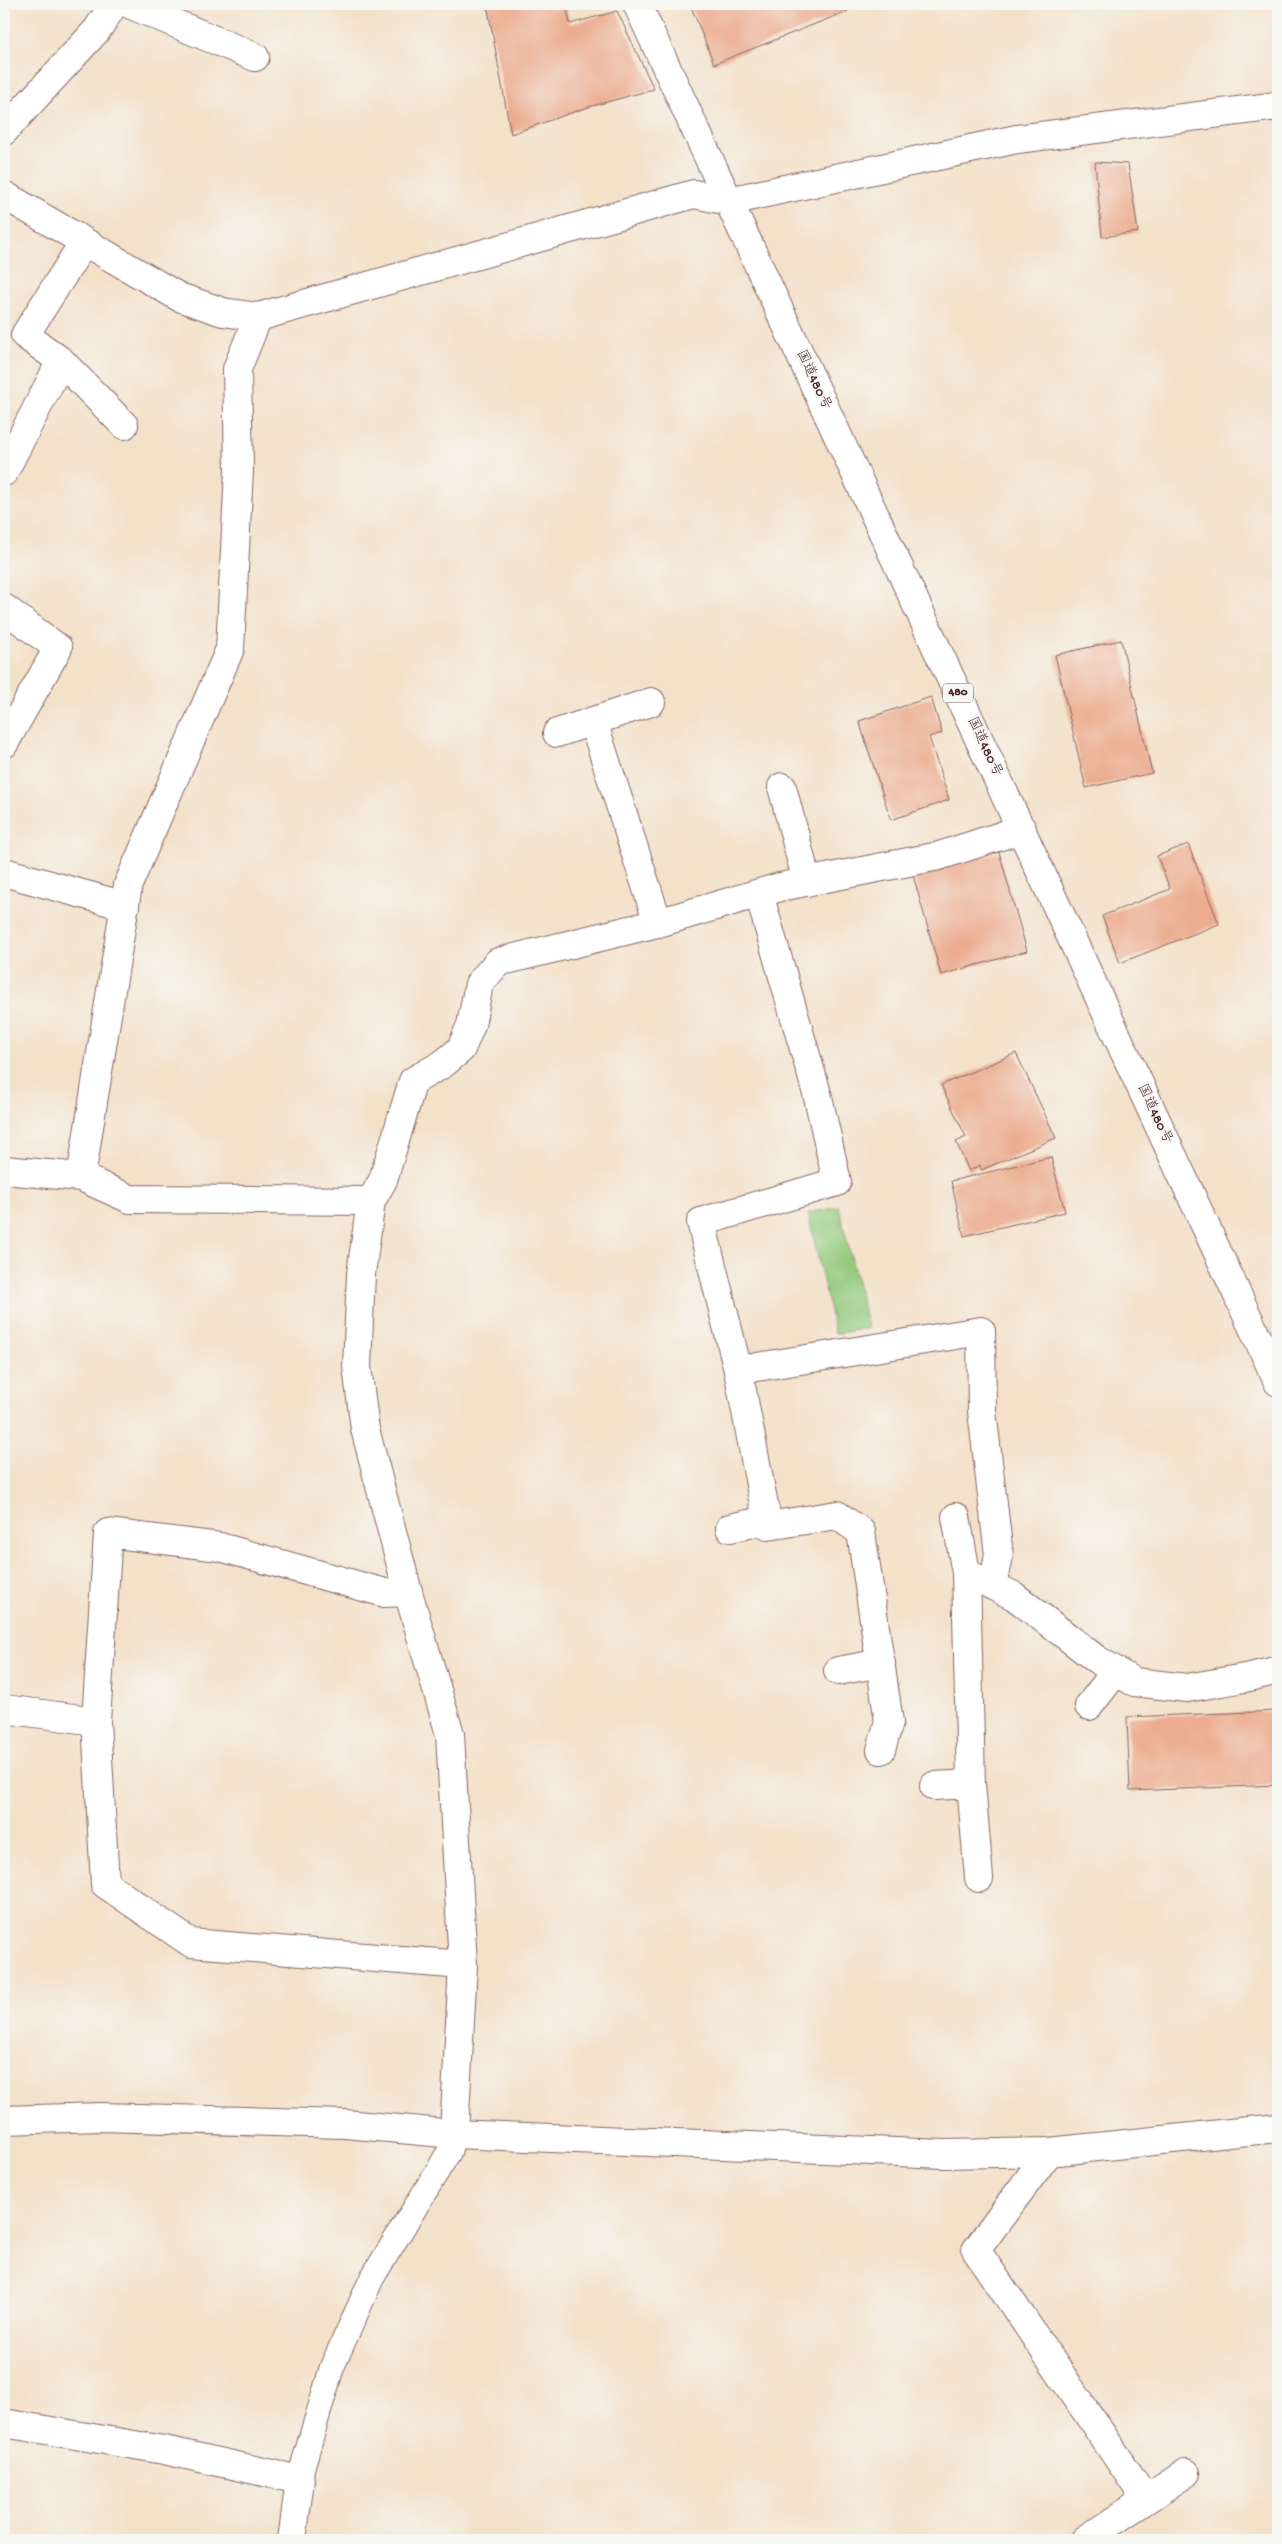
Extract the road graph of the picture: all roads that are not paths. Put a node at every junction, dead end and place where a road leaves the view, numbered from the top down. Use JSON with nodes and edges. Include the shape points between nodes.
{"nodes":[{"id":1,"x":114,"y":4,"type":"edge"},
{"id":2,"x":128,"y":4,"type":"edge"},
{"id":3,"x":637,"y":4,"type":"edge"},
{"id":4,"x":255,"y":57,"type":"dead end"},
{"id":5,"x":1278,"y":106,"type":"edge"},
{"id":6,"x":4,"y":131,"type":"edge"},
{"id":7,"x":4,"y":195,"type":"edge"},
{"id":8,"x":729,"y":201,"type":"junction"},
{"id":9,"x":84,"y":242,"type":"junction"},
{"id":10,"x":258,"y":317,"type":"junction"},
{"id":11,"x":61,"y":361,"type":"junction"},
{"id":12,"x":124,"y":425,"type":"dead end"},
{"id":13,"x":4,"y":472,"type":"edge"},
{"id":14,"x":4,"y":608,"type":"edge"},
{"id":15,"x":651,"y":702,"type":"dead end"},
{"id":16,"x":593,"y":721,"type":"junction"},
{"id":17,"x":557,"y":733,"type":"dead end"},
{"id":18,"x":4,"y":744,"type":"edge"},
{"id":19,"x":782,"y":787,"type":"dead end"},
{"id":20,"x":1022,"y":829,"type":"junction"},
{"id":21,"x":4,"y":872,"type":"edge"},
{"id":22,"x":807,"y":882,"type":"junction"},
{"id":23,"x":759,"y":894,"type":"junction"},
{"id":24,"x":124,"y":906,"type":"junction"},
{"id":25,"x":658,"y":923,"type":"junction"},
{"id":26,"x":4,"y":1170,"type":"edge"},
{"id":27,"x":81,"y":1177,"type":"junction"},
{"id":28,"x":372,"y":1201,"type":"junction"},
{"id":29,"x":738,"y":1370,"type":"junction"},
{"id":30,"x":1278,"y":1382,"type":"edge"},
{"id":31,"x":956,"y":1517,"type":"dead end"},
{"id":32,"x":767,"y":1520,"type":"junction"},
{"id":33,"x":730,"y":1528,"type":"dead end"},
{"id":34,"x":966,"y":1573,"type":"junction"},
{"id":35,"x":993,"y":1586,"type":"junction"},
{"id":36,"x":408,"y":1592,"type":"junction"},
{"id":37,"x":881,"y":1663,"type":"junction"},
{"id":38,"x":1278,"y":1670,"type":"edge"},
{"id":39,"x":838,"y":1671,"type":"dead end"},
{"id":40,"x":1116,"y":1671,"type":"junction"},
{"id":41,"x":1089,"y":1706,"type":"dead end"},
{"id":42,"x":4,"y":1709,"type":"edge"},
{"id":43,"x":96,"y":1720,"type":"junction"},
{"id":44,"x":881,"y":1750,"type":"dead end"},
{"id":45,"x":971,"y":1784,"type":"junction"},
{"id":46,"x":934,"y":1786,"type":"dead end"},
{"id":47,"x":979,"y":1878,"type":"dead end"},
{"id":48,"x":463,"y":1965,"type":"junction"},
{"id":49,"x":4,"y":2120,"type":"edge"},
{"id":50,"x":1278,"y":2128,"type":"edge"},
{"id":51,"x":454,"y":2134,"type":"junction"},
{"id":52,"x":1049,"y":2152,"type":"junction"},
{"id":53,"x":4,"y":2423,"type":"edge"},
{"id":54,"x":1186,"y":2473,"type":"dead end"},
{"id":55,"x":300,"y":2480,"type":"junction"},
{"id":56,"x":1145,"y":2498,"type":"junction"},
{"id":57,"x":292,"y":2540,"type":"edge"},
{"id":58,"x":1085,"y":2540,"type":"edge"}],
"edges":[{"from":1,"to":6,"type":"main road","via":[[92,36]]},
{"from":2,"to":4,"type":"main road"},
{"from":3,"to":8,"type":"main road","name":"国道480号","number":"480"},
{"from":5,"to":8,"type":"main road","via":[[1017,139]]},
{"from":7,"to":9,"type":"main road"},
{"from":8,"to":10,"type":"main road","via":[[694,194]]},
{"from":8,"to":20,"type":"main road","name":"国道480号","number":"480"},
{"from":9,"to":10,"type":"main road","via":[[179,297],[223,312]]},
{"from":9,"to":11,"type":"main road","via":[[25,335]]},
{"from":10,"to":24,"type":"main road","via":[[237,369],[239,470],[230,649],[128,885]]},
{"from":11,"to":12,"type":"main road"},
{"from":11,"to":13,"type":"main road"},
{"from":14,"to":18,"type":"main road","via":[[58,648]]},
{"from":15,"to":16,"type":"main road"},
{"from":16,"to":17,"type":"main road"},
{"from":16,"to":25,"type":"main road"},
{"from":19,"to":22,"type":"main road"},
{"from":20,"to":22,"type":"main road","via":[[939,856]]},
{"from":20,"to":30,"type":"main road","name":"国道480号","number":"480"},
{"from":21,"to":24,"type":"main road"},
{"from":22,"to":23,"type":"main road"},
{"from":23,"to":25,"type":"main road"},
{"from":23,"to":29,"type":"main road","via":[[818,1097],[837,1182],[701,1222]]},
{"from":24,"to":27,"type":"main road"},
{"from":25,"to":28,"type":"main road","via":[[498,962],[479,984],[471,1025],[461,1049],[413,1081],[383,1180]]},
{"from":26,"to":27,"type":"main road"},
{"from":27,"to":28,"type":"main road","via":[[130,1199]]},
{"from":28,"to":36,"type":"main road","via":[[360,1274],[357,1367],[365,1429]]},
{"from":29,"to":32,"type":"main road"},
{"from":29,"to":35,"type":"main road","via":[[980,1331],[982,1410],[999,1555]]},
{"from":31,"to":34,"type":"main road"},
{"from":32,"to":33,"type":"main road"},
{"from":32,"to":37,"type":"main road","via":[[768,1526],[837,1514],[861,1532]]},
{"from":34,"to":35,"type":"main road"},
{"from":34,"to":45,"type":"main road"},
{"from":35,"to":40,"type":"main road","via":[[1014,1596]]},
{"from":36,"to":43,"type":"main road","via":[[386,1593],[220,1547],[108,1532]]},
{"from":36,"to":48,"type":"main road","via":[[450,1734]]},
{"from":37,"to":39,"type":"main road"},
{"from":37,"to":44,"type":"main road","via":[[889,1722]]},
{"from":38,"to":40,"type":"main road","via":[[1187,1688],[1134,1682]]},
{"from":40,"to":41,"type":"main road"},
{"from":42,"to":43,"type":"main road"},
{"from":43,"to":48,"type":"main road","via":[[105,1884],[191,1943]]},
{"from":45,"to":46,"type":"main road"},
{"from":45,"to":47,"type":"main road"},
{"from":48,"to":51,"type":"main road"},
{"from":49,"to":51,"type":"main road","via":[[101,2117],[335,2123]]},
{"from":50,"to":52,"type":"main road"},
{"from":51,"to":52,"type":"main road","via":[[945,2154]]},
{"from":51,"to":55,"type":"lane","via":[[449,2152],[372,2278],[332,2367]]},
{"from":52,"to":56,"type":"main road","via":[[976,2250]]},
{"from":53,"to":55,"type":"main road","via":[[164,2450]]},
{"from":54,"to":56,"type":"main road"},
{"from":55,"to":57,"type":"main road"},
{"from":56,"to":58,"type":"main road"}]}
